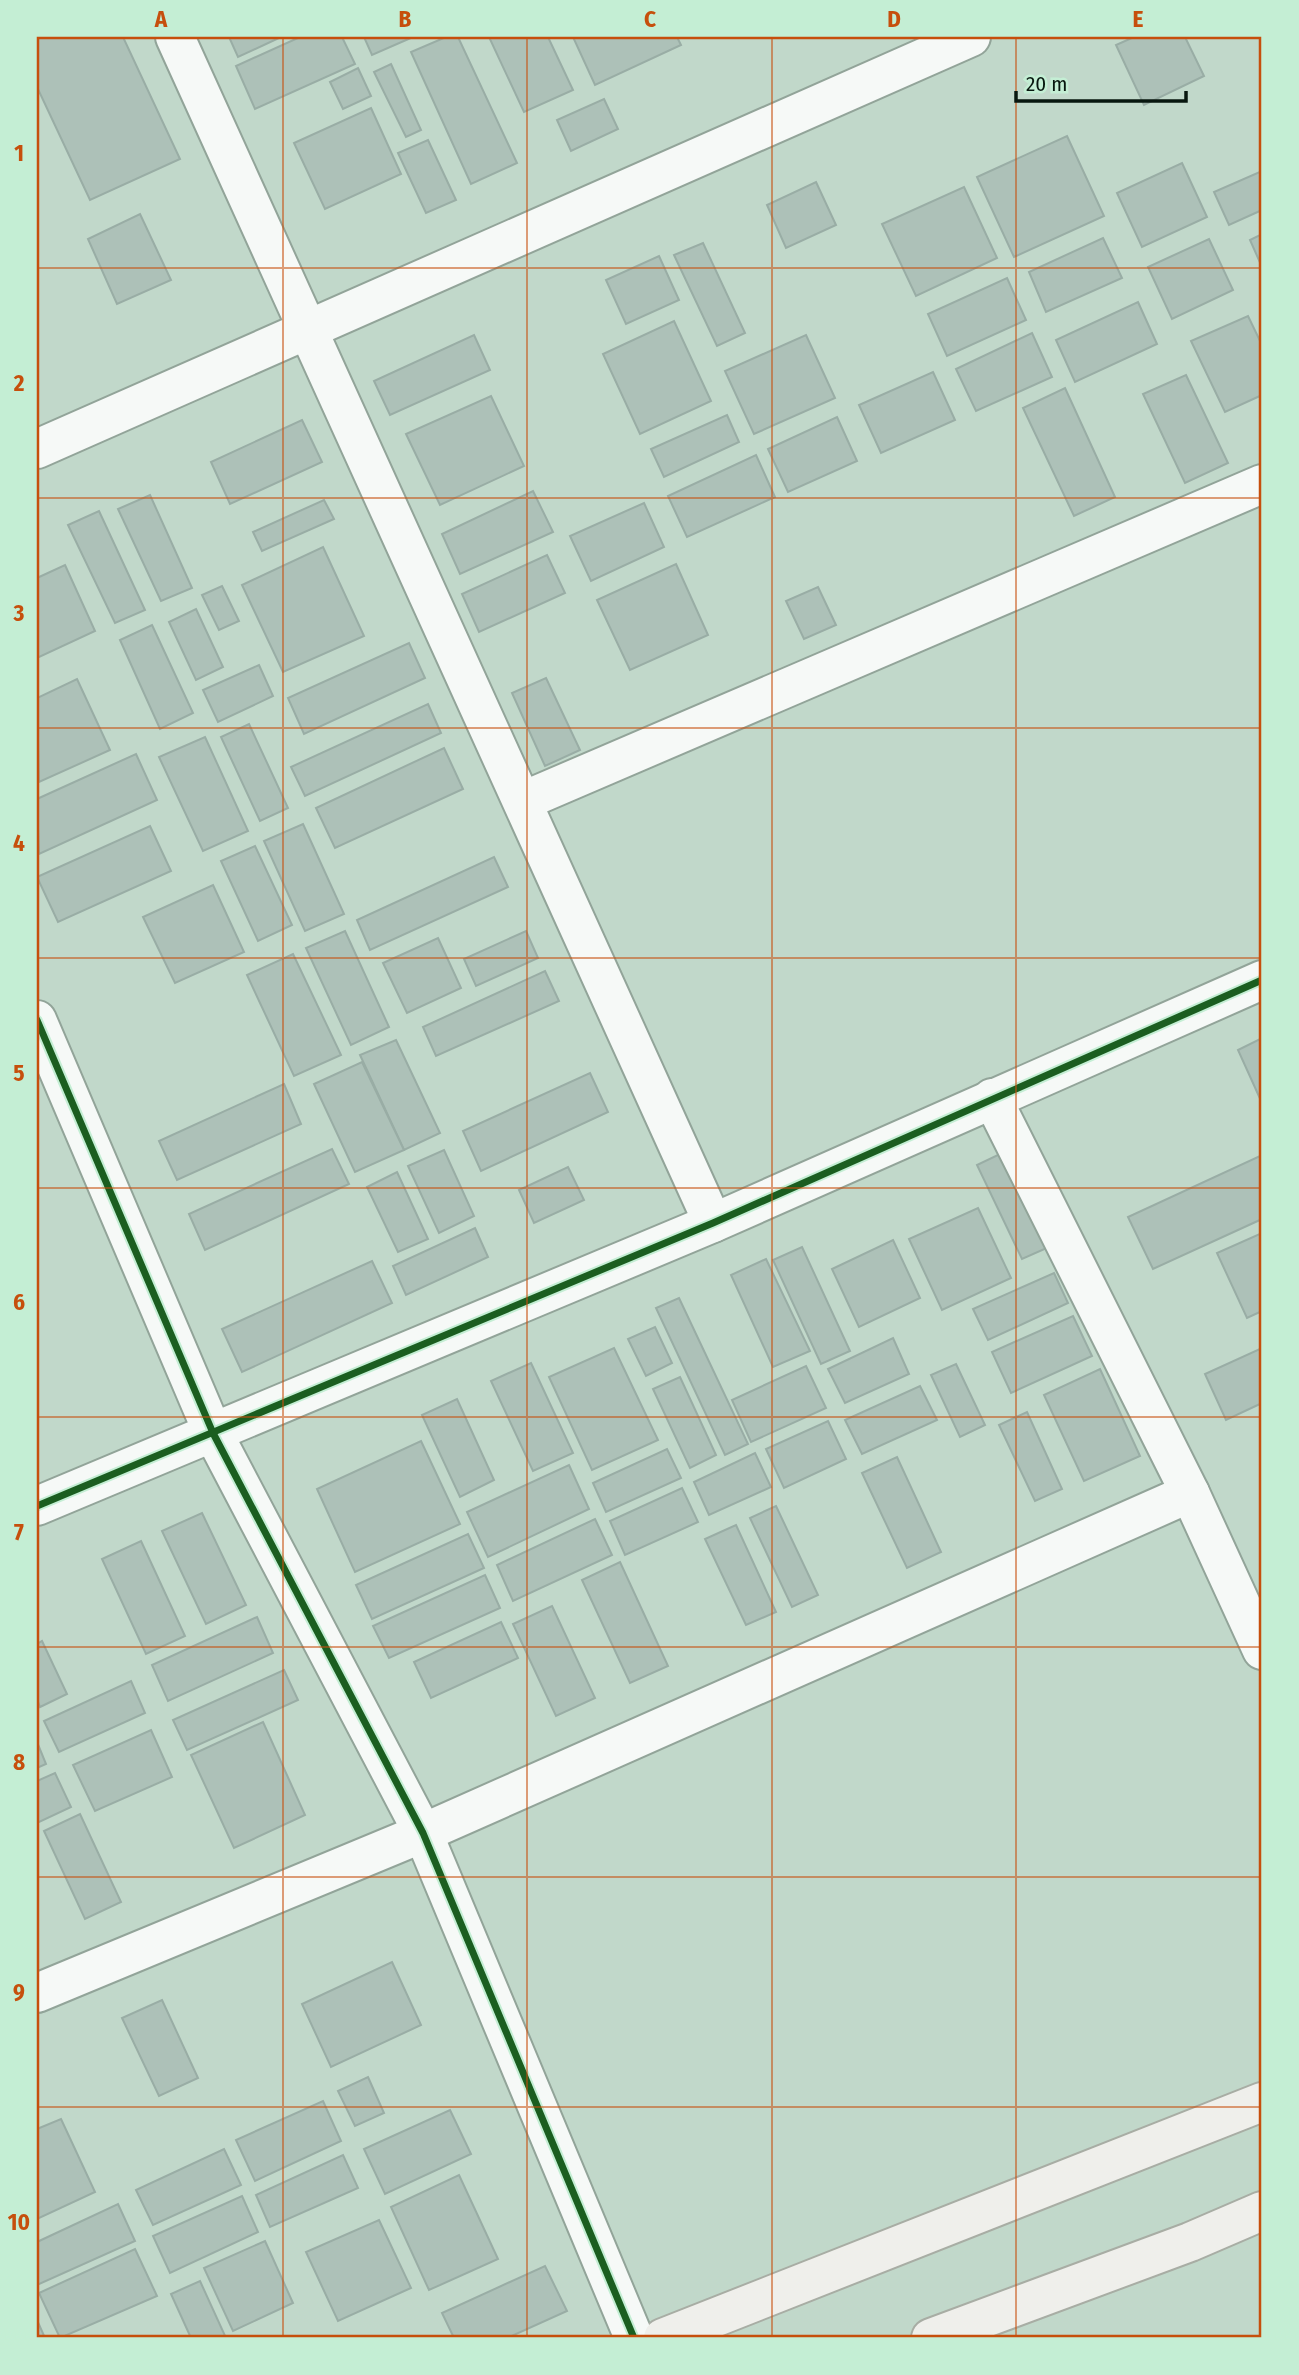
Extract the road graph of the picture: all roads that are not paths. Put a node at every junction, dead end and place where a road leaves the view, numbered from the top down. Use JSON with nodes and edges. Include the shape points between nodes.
{"nodes":[{"id":1,"x":175,"y":37,"type":"edge"},
{"id":2,"x":971,"y":37,"type":"edge"},
{"id":3,"x":309,"y":331,"type":"junction"},
{"id":4,"x":37,"y":449,"type":"edge"},
{"id":5,"x":1262,"y":484,"type":"edge"},
{"id":6,"x":523,"y":801,"type":"junction"},
{"id":7,"x":1262,"y":979,"type":"edge"},
{"id":8,"x":37,"y":1020,"type":"edge"},
{"id":9,"x":45,"y":1063,"type":"edge"},
{"id":10,"x":992,"y":1098,"type":"junction"},
{"id":11,"x":713,"y":1223,"type":"junction"},
{"id":12,"x":213,"y":1433,"type":"junction"},
{"id":13,"x":1190,"y":1493,"type":"junction"},
{"id":14,"x":37,"y":1506,"type":"edge"},
{"id":15,"x":1262,"y":1650,"type":"edge"},
{"id":16,"x":424,"y":1833,"type":"junction"},
{"id":17,"x":37,"y":1993,"type":"edge"},
{"id":18,"x":1262,"y":2102,"type":"edge"},
{"id":19,"x":1262,"y":2211,"type":"edge"},
{"id":20,"x":634,"y":2338,"type":"edge"},
{"id":21,"x":663,"y":2338,"type":"edge"},
{"id":22,"x":931,"y":2338,"type":"edge"}],
"edges":[{"from":1,"to":3,"type":"street"},
{"from":2,"to":3,"type":"street"},
{"from":3,"to":4,"type":"street"},
{"from":3,"to":6,"type":"street"},
{"from":5,"to":6,"type":"street"},
{"from":6,"to":11,"type":"street"},
{"from":7,"to":10,"type":"street"},
{"from":8,"to":9,"type":"street"},
{"from":9,"to":12,"type":"street"},
{"from":10,"to":11,"type":"street"},
{"from":10,"to":13,"type":"street"},
{"from":11,"to":12,"type":"street"},
{"from":12,"to":14,"type":"street"},
{"from":12,"to":16,"type":"street"},
{"from":13,"to":15,"type":"street"},
{"from":13,"to":16,"type":"street"},
{"from":16,"to":17,"type":"street"},
{"from":16,"to":20,"type":"street"},
{"from":18,"to":21,"type":"main road"},
{"from":19,"to":22,"type":"main road","via":[[1191,2242]]}]}
